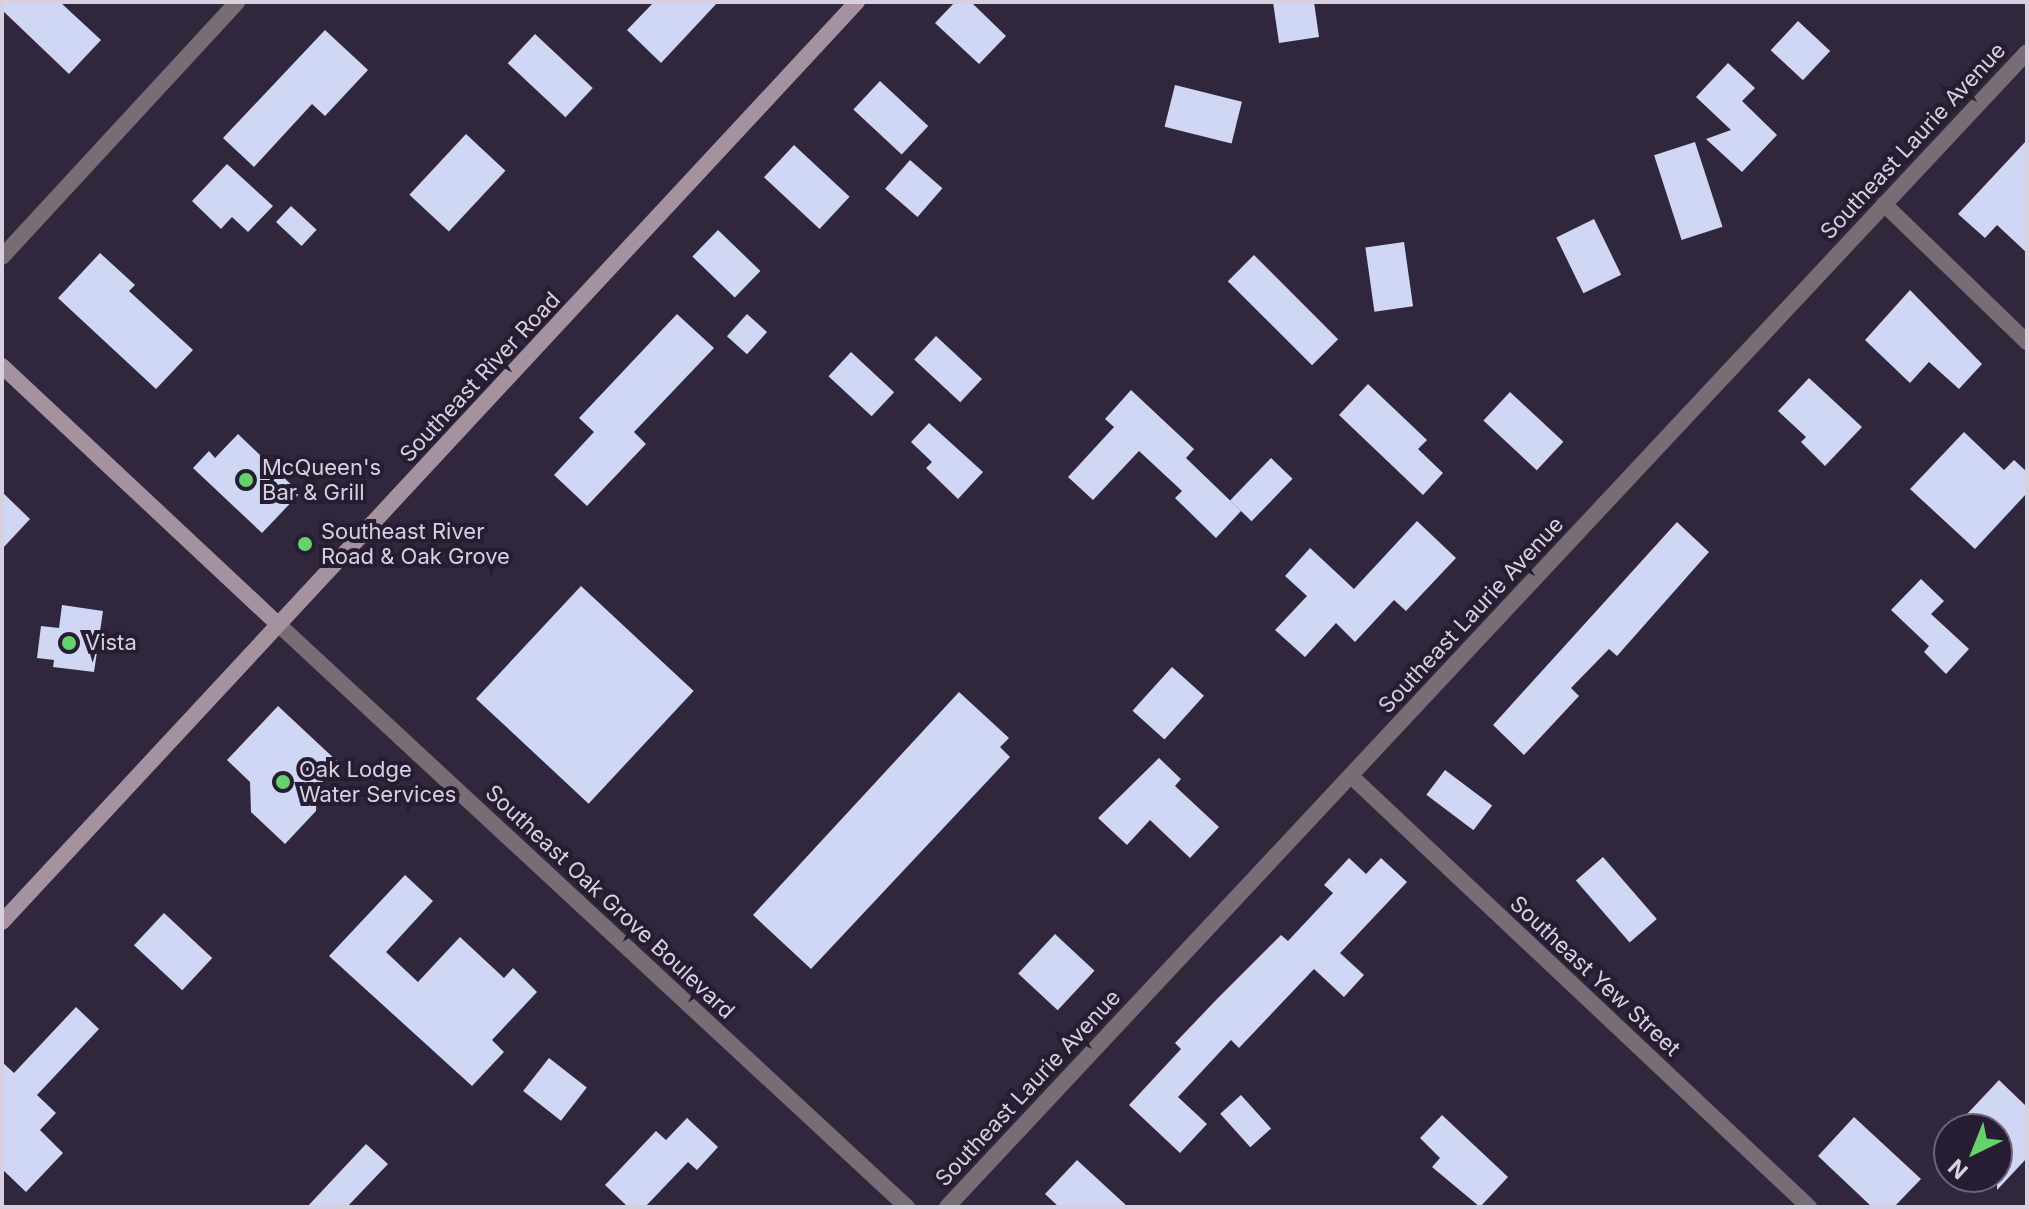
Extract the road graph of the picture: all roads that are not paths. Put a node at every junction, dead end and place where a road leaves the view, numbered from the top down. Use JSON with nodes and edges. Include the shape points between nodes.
{"nodes":[{"id":1,"x":237,"y":2,"type":"edge"},
{"id":2,"x":857,"y":2,"type":"edge"},
{"id":3,"x":2027,"y":52,"type":"edge"},
{"id":4,"x":1884,"y":204,"type":"junction"},
{"id":5,"x":2,"y":257,"type":"edge"},
{"id":6,"x":2027,"y":342,"type":"edge"},
{"id":7,"x":2,"y":366,"type":"edge"},
{"id":8,"x":278,"y":624,"type":"junction"},
{"id":9,"x":1351,"y":776,"type":"junction"},
{"id":10,"x":2,"y":922,"type":"edge"},
{"id":11,"x":907,"y":1207,"type":"edge"},
{"id":12,"x":947,"y":1207,"type":"edge"},
{"id":13,"x":1809,"y":1207,"type":"edge"}],
"edges":[{"from":1,"to":5,"type":"street"},
{"from":2,"to":8,"type":"street","name":"Southeast River Road"},
{"from":3,"to":4,"type":"street","name":"Southeast Laurie Avenue"},
{"from":4,"to":6,"type":"street"},
{"from":4,"to":9,"type":"street","name":"Southeast Laurie Avenue"},
{"from":7,"to":8,"type":"street","name":"Southeast Oak Grove Boulevard"},
{"from":8,"to":10,"type":"street","name":"Southeast River Road"},
{"from":8,"to":11,"type":"street","name":"Southeast Oak Grove Boulevard"},
{"from":9,"to":12,"type":"street","name":"Southeast Laurie Avenue"},
{"from":9,"to":13,"type":"street","name":"Southeast Yew Street"}]}
